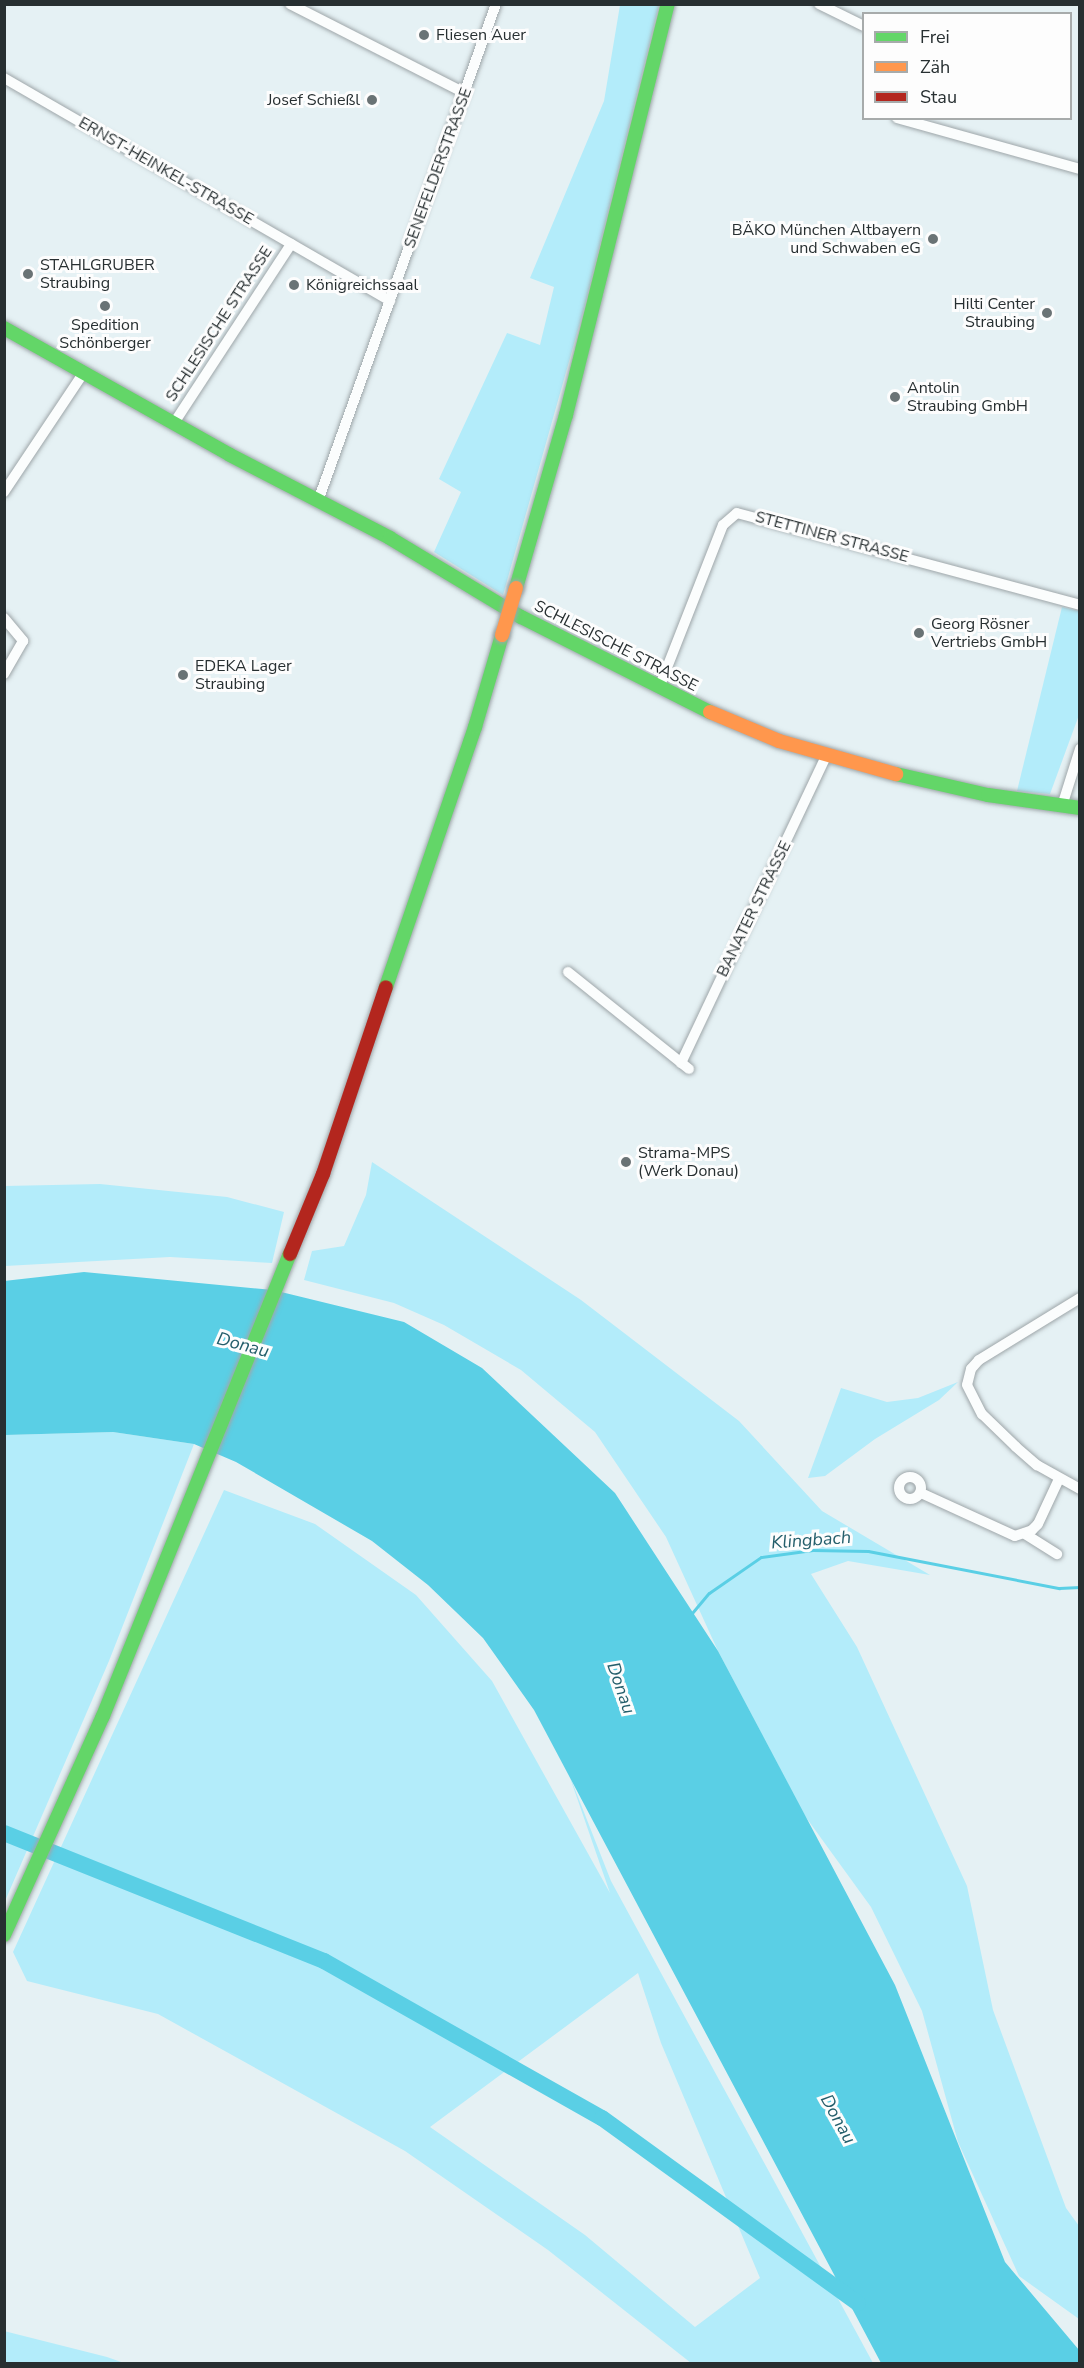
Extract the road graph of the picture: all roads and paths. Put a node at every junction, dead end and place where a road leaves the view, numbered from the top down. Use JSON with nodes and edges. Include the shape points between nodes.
{"nodes":[{"id":1,"x":290,"y":4,"type":"edge"},
{"id":2,"x":496,"y":4,"type":"edge"},
{"id":3,"x":669,"y":4,"type":"edge"},
{"id":4,"x":819,"y":4,"type":"edge"},
{"id":5,"x":862,"y":25,"type":"edge"},
{"id":6,"x":4,"y":78,"type":"edge"},
{"id":7,"x":465,"y":93,"type":"junction"},
{"id":8,"x":901,"y":120,"type":"edge"},
{"id":9,"x":1080,"y":169,"type":"edge"},
{"id":10,"x":291,"y":243,"type":"junction"},
{"id":11,"x":390,"y":301,"type":"junction"},
{"id":12,"x":4,"y":328,"type":"edge"},
{"id":13,"x":84,"y":372,"type":"junction"},
{"id":14,"x":174,"y":423,"type":"junction"},
{"id":15,"x":4,"y":492,"type":"edge"},
{"id":16,"x":318,"y":501,"type":"junction"},
{"id":17,"x":1080,"y":605,"type":"edge"},
{"id":18,"x":4,"y":618,"type":"edge"},
{"id":19,"x":4,"y":674,"type":"edge"},
{"id":20,"x":659,"y":688,"type":"junction"},
{"id":21,"x":1080,"y":749,"type":"edge"},
{"id":22,"x":826,"y":756,"type":"junction"},
{"id":23,"x":1062,"y":806,"type":"junction"},
{"id":24,"x":1080,"y":808,"type":"edge"},
{"id":25,"x":568,"y":972,"type":"dead end"},
{"id":26,"x":1080,"y":1298,"type":"edge"},
{"id":27,"x":1059,"y":1479,"type":"junction"},
{"id":28,"x":1080,"y":1489,"type":"edge"},
{"id":29,"x":921,"y":1493,"type":"dead end"},
{"id":30,"x":1025,"y":1534,"type":"junction"},
{"id":31,"x":1057,"y":1554,"type":"dead end"},
{"id":32,"x":4,"y":1935,"type":"edge"}],
"edges":[{"from":1,"to":7,"type":"street"},
{"from":2,"to":7,"type":"street","name":"SENEFELDERSTRASSE"},
{"from":3,"to":32,"type":"main road","bridge":true,"via":[[566,415],[456,783],[307,1215],[103,1716]]},
{"from":4,"to":5,"type":"street"},
{"from":6,"to":10,"type":"street","name":"ERNST-HEINKEL-STRASSE"},
{"from":7,"to":11,"type":"street","name":"SENEFELDERSTRASSE"},
{"from":8,"to":9,"type":"street"},
{"from":10,"to":11,"type":"street","name":"ERNST-HEINKEL-STRASSE"},
{"from":10,"to":14,"type":"street","name":"SCHLESISCHE STRASSE"},
{"from":11,"to":16,"type":"street","name":"SENEFELDERSTRASSE"},
{"from":12,"to":13,"type":"main road","name":"SCHLESISCHE STRASSE"},
{"from":13,"to":14,"type":"main road","name":"SCHLESISCHE STRASSE"},
{"from":13,"to":15,"type":"street"},
{"from":14,"to":16,"type":"main road","name":"SCHLESISCHE STRASSE"},
{"from":16,"to":20,"type":"main road","name":"SCHLESISCHE STRASSE","via":[[521,617]]},
{"from":17,"to":20,"type":"street","name":"STETTINER STRASSE","via":[[737,513],[723,525]]},
{"from":18,"to":19,"type":"street","via":[[24,641]]},
{"from":20,"to":22,"type":"main road","name":"SCHLESISCHE STRASSE","via":[[750,730]]},
{"from":21,"to":23,"type":"street"},
{"from":22,"to":23,"type":"main road","name":"SCHLESISCHE STRASSE","via":[[927,782]]},
{"from":22,"to":25,"type":"street","name":"BANATER STRASSE","via":[[685,1066]]},
{"from":23,"to":24,"type":"main road","name":"SCHLESISCHE STRASSE"},
{"from":26,"to":27,"type":"street","via":[[979,1360],[967,1377],[973,1400],[1016,1447]]},
{"from":27,"to":28,"type":"street"},
{"from":27,"to":30,"type":"street","via":[[1044,1514]]},
{"from":29,"to":30,"type":"street","via":[[994,1529],[1015,1536]]},
{"from":30,"to":31,"type":"street"}]}
